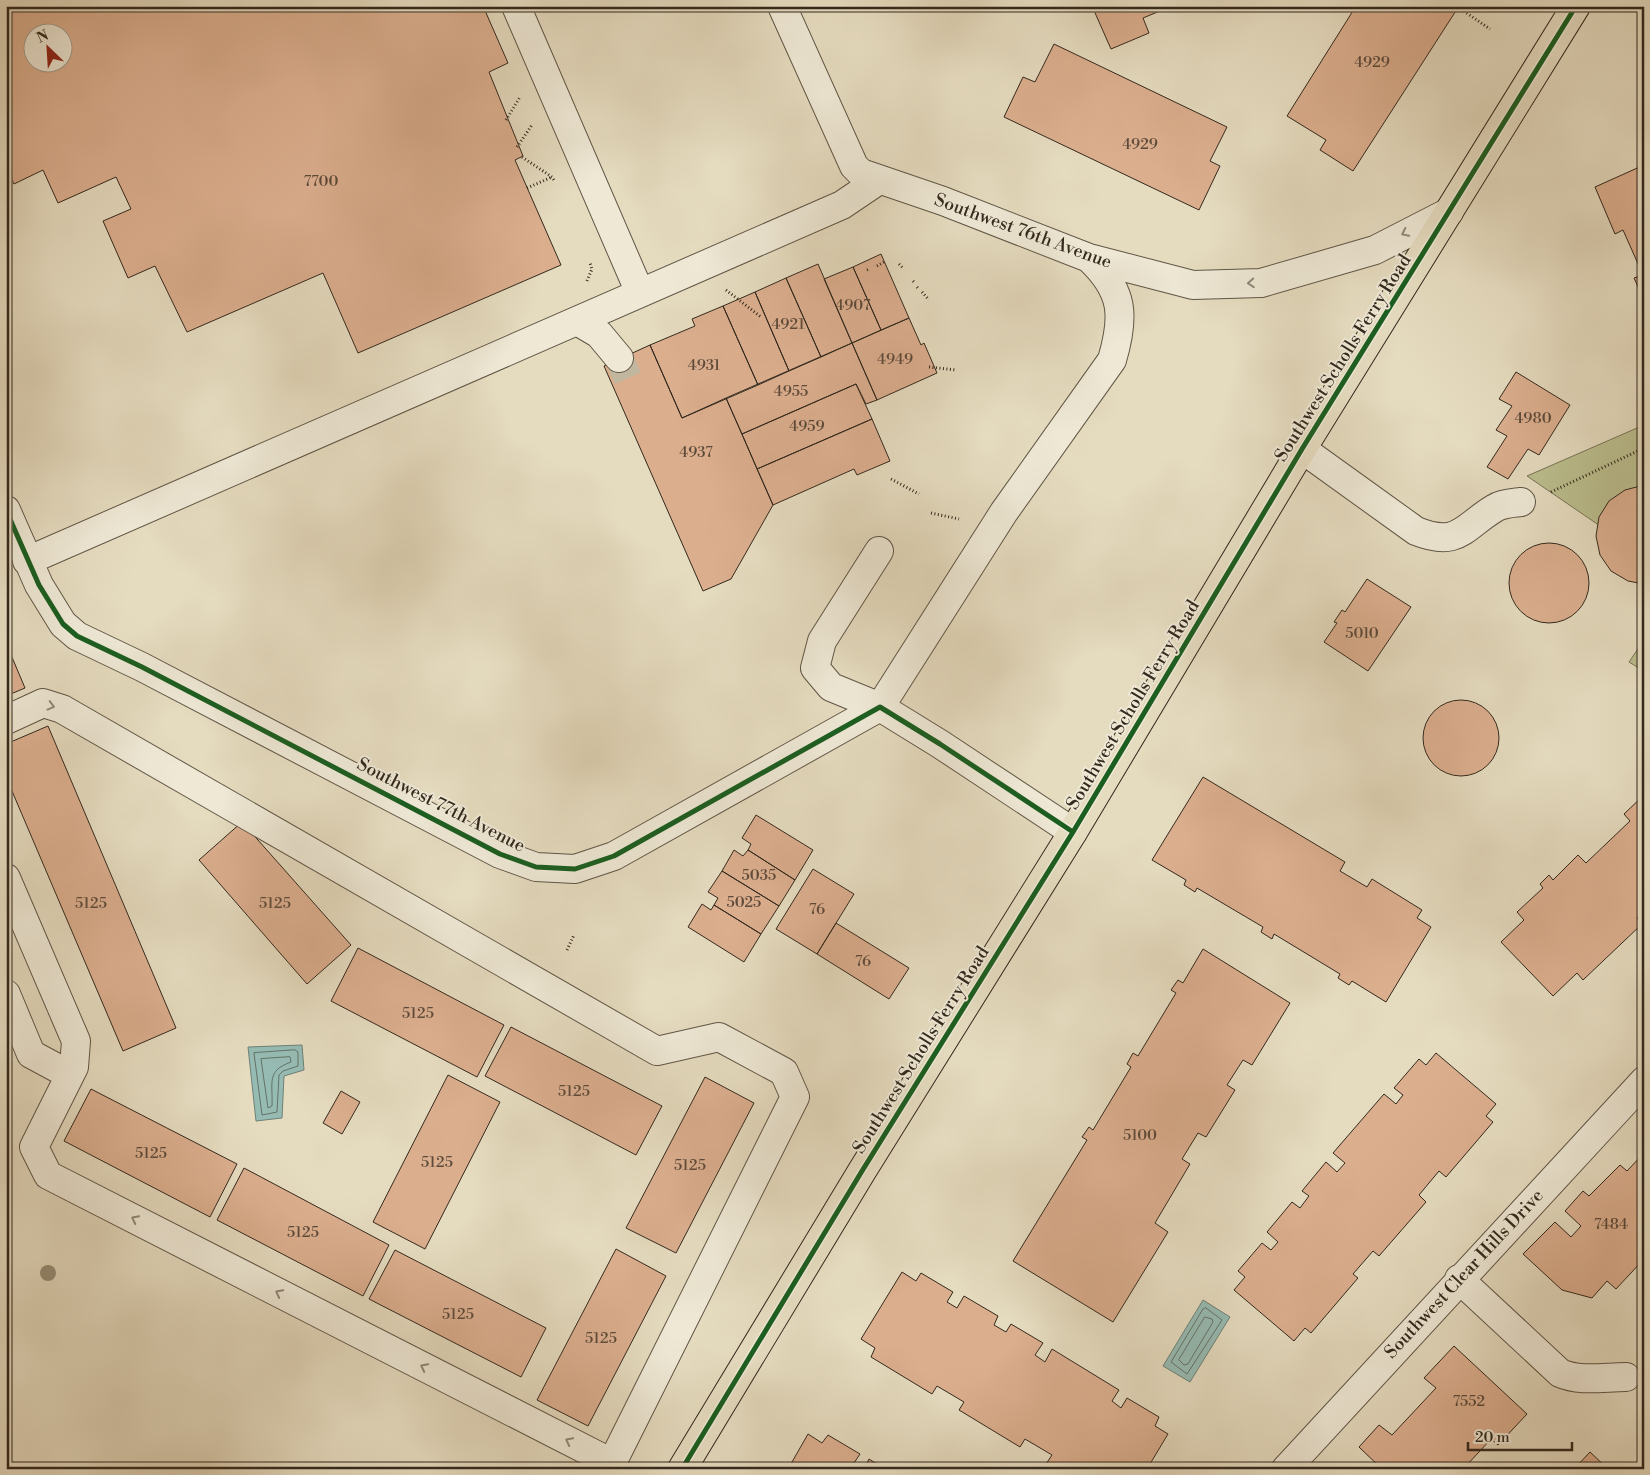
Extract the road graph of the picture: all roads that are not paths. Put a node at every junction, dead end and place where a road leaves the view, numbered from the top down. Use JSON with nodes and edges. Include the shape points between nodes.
{"nodes":[{"id":1,"x":516,"y":6,"type":"edge"},
{"id":2,"x":782,"y":6,"type":"edge"},
{"id":3,"x":1576,"y":6,"type":"edge"},
{"id":4,"x":879,"y":180,"type":"junction"},
{"id":5,"x":1449,"y":212,"type":"junction"},
{"id":6,"x":1090,"y":258,"type":"junction"},
{"id":7,"x":640,"y":293,"type":"junction"},
{"id":8,"x":577,"y":321,"type":"junction"},
{"id":9,"x":619,"y":358,"type":"tunnel mouth"},
{"id":10,"x":1302,"y":449,"type":"junction"},
{"id":11,"x":1522,"y":502,"type":"road end"},
{"id":12,"x":6,"y":510,"type":"edge"},
{"id":13,"x":879,"y":551,"type":"dead end"},
{"id":14,"x":27,"y":561,"type":"junction"},
{"id":15,"x":880,"y":707,"type":"junction"},
{"id":16,"x":6,"y":720,"type":"edge"},
{"id":17,"x":1073,"y":832,"type":"junction"},
{"id":18,"x":6,"y":878,"type":"edge"},
{"id":19,"x":6,"y":994,"type":"edge"},
{"id":20,"x":70,"y":1075,"type":"junction"},
{"id":21,"x":1644,"y":1081,"type":"edge"},
{"id":22,"x":1459,"y":1279,"type":"junction"},
{"id":23,"x":1626,"y":1377,"type":"dead end"},
{"id":24,"x":682,"y":1469,"type":"edge"},
{"id":25,"x":1286,"y":1469,"type":"edge"}],
"edges":[{"from":1,"to":7,"type":"street"},
{"from":2,"to":4,"type":"street","name":"Southwest 76th Avenue","via":[[854,166],[861,173]]},
{"from":3,"to":5,"type":"main road","name":"Southwest Scholls Ferry Road"},
{"from":4,"to":6,"type":"street","name":"Southwest 76th Avenue"},
{"from":4,"to":7,"type":"street","via":[[842,205]]},
{"from":5,"to":6,"type":"street","name":"Southwest 76th Avenue","one_way":true,"via":[[1375,250],[1260,283],[1193,285]]},
{"from":5,"to":10,"type":"main road","name":"Southwest Scholls Ferry Road"},
{"from":6,"to":15,"type":"street","via":[[1115,288],[1120,312],[1119,335],[1112,360],[1004,512]]},
{"from":7,"to":8,"type":"street"},
{"from":8,"to":9,"type":"street","via":[[599,334]]},
{"from":8,"to":14,"type":"street"},
{"from":10,"to":11,"type":"street","via":[[1427,536],[1449,538],[1496,507]]},
{"from":10,"to":17,"type":"main road","name":"Southwest Scholls Ferry Road"},
{"from":12,"to":14,"type":"street","name":"Southwest 77th Avenue"},
{"from":13,"to":15,"type":"street","via":[[822,641],[815,668],[832,687]]},
{"from":14,"to":15,"type":"street","name":"Southwest 77th Avenue","via":[[64,624],[77,636],[500,854],[536,867],[576,869],[614,856]]},
{"from":15,"to":17,"type":"street"},
{"from":16,"to":20,"type":"street","one_way":true,"via":[[43,703],[62,709],[657,1051],[719,1037],[784,1072],[795,1097],[612,1463],[48,1175],[34,1146]]},
{"from":17,"to":24,"type":"main road","name":"Southwest Scholls Ferry Road"},
{"from":18,"to":20,"type":"street","via":[[76,1041],[74,1067]]},
{"from":19,"to":20,"type":"street","via":[[31,1054]]},
{"from":21,"to":22,"type":"street","name":"Southwest Clear Hills Drive"},
{"from":22,"to":23,"type":"street","via":[[1560,1373],[1581,1378]]},
{"from":22,"to":25,"type":"street","name":"Southwest Clear Hills Drive"}]}
